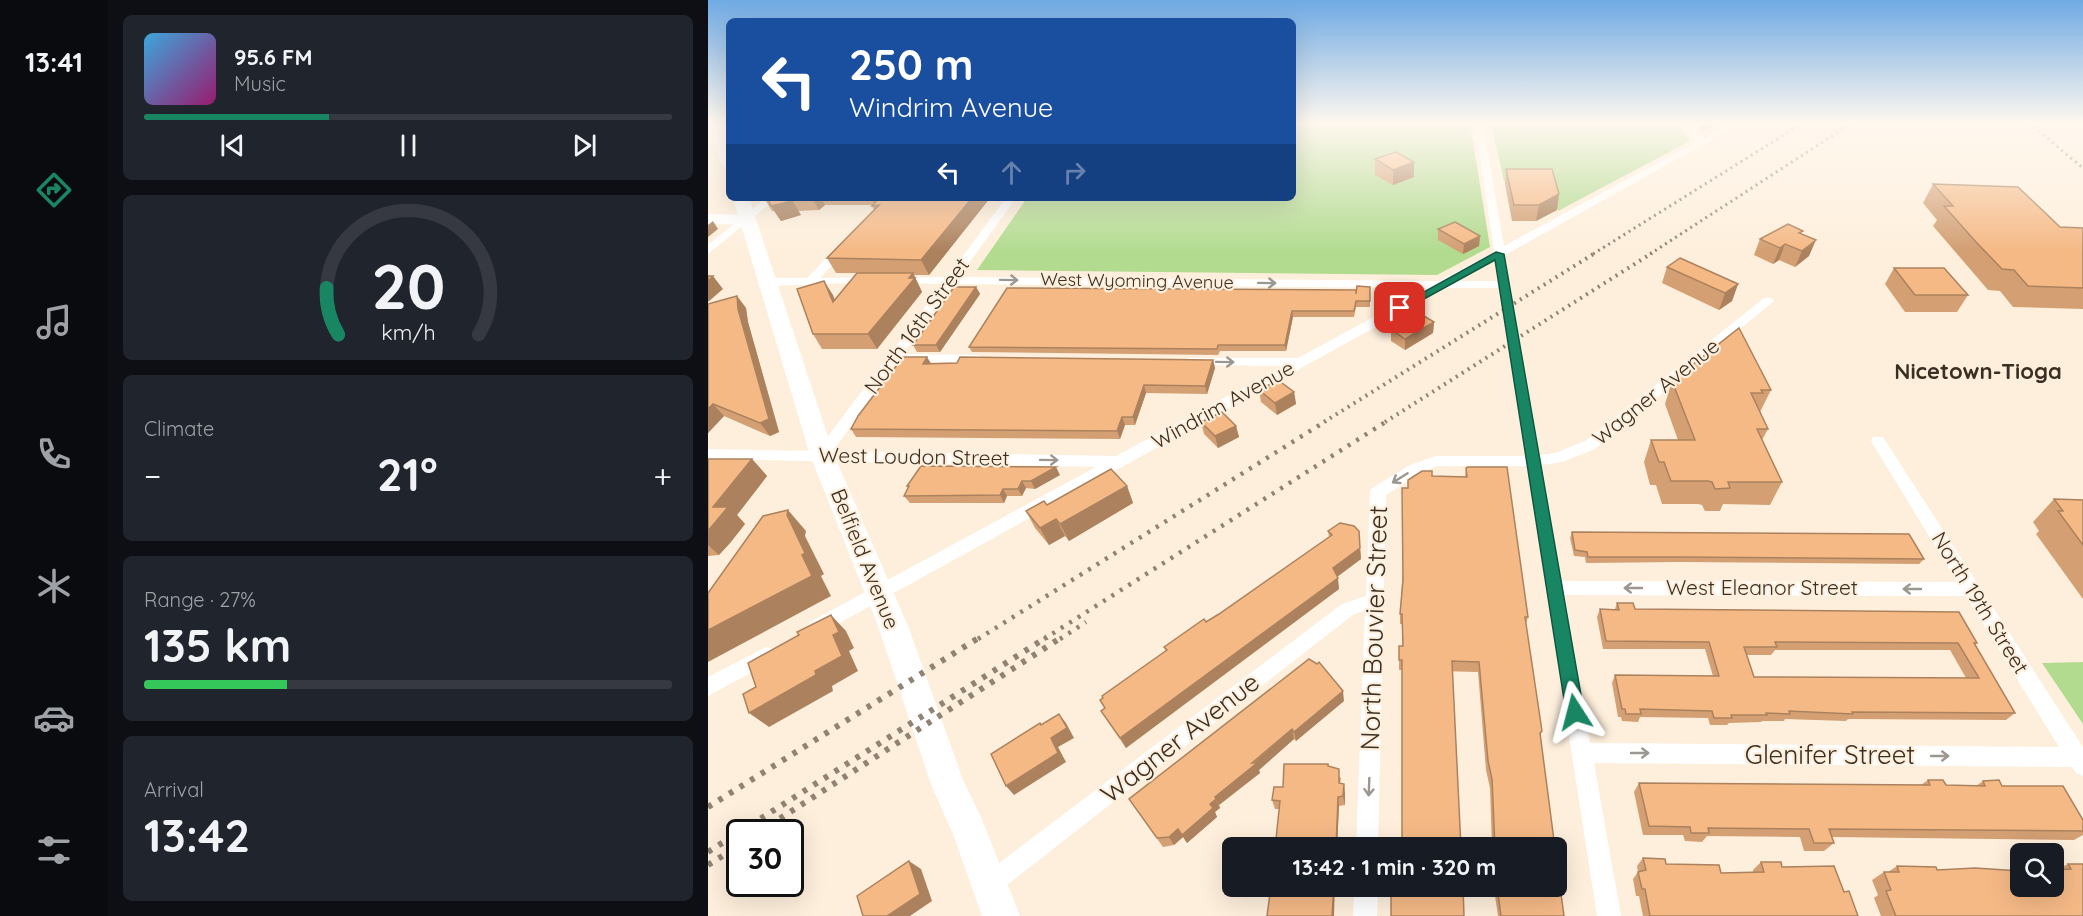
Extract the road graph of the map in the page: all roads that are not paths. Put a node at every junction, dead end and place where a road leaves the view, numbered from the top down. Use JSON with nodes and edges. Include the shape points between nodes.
{"nodes":[{"id":1,"x":1486,"y":166,"type":"edge"},
{"id":2,"x":1660,"y":166,"type":"edge"},
{"id":3,"x":742,"y":201,"type":"edge"},
{"id":4,"x":769,"y":201,"type":"edge"},
{"id":5,"x":1009,"y":201,"type":"edge"},
{"id":6,"x":708,"y":219,"type":"edge"},
{"id":7,"x":747,"y":220,"type":"junction"},
{"id":8,"x":851,"y":239,"type":"edge"},
{"id":9,"x":708,"y":252,"type":"edge"},
{"id":10,"x":1499,"y":254,"type":"junction"},
{"id":11,"x":811,"y":280,"type":"junction"},
{"id":12,"x":951,"y":280,"type":"junction"},
{"id":13,"x":769,"y":282,"type":"junction"},
{"id":14,"x":1504,"y":285,"type":"junction"},
{"id":15,"x":1440,"y":286,"type":"junction"},
{"id":16,"x":1767,"y":301,"type":"dead end"},
{"id":17,"x":894,"y":358,"type":"junction"},
{"id":18,"x":989,"y":359,"type":"edge"},
{"id":19,"x":1181,"y":361,"type":"edge"},
{"id":20,"x":1301,"y":363,"type":"junction"},
{"id":21,"x":1878,"y":441,"type":"dead end"},
{"id":22,"x":708,"y":454,"type":"edge"},
{"id":23,"x":822,"y":455,"type":"junction"},
{"id":24,"x":1454,"y":460,"type":"joint"},
{"id":25,"x":1533,"y":461,"type":"junction"},
{"id":26,"x":1120,"y":462,"type":"junction"},
{"id":27,"x":1554,"y":588,"type":"junction"},
{"id":28,"x":1970,"y":589,"type":"junction"},
{"id":29,"x":880,"y":593,"type":"junction"},
{"id":30,"x":1376,"y":602,"type":"junction"},
{"id":31,"x":799,"y":637,"type":"edge"},
{"id":32,"x":779,"y":648,"type":"edge"},
{"id":33,"x":708,"y":687,"type":"edge"},
{"id":34,"x":1582,"y":753,"type":"junction"},
{"id":35,"x":2080,"y":761,"type":"edge"},
{"id":36,"x":1367,"y":837,"type":"edge"},
{"id":37,"x":1366,"y":897,"type":"edge"},
{"id":38,"x":995,"y":900,"type":"edge"},
{"id":39,"x":1365,"y":916,"type":"edge"},
{"id":40,"x":1609,"y":916,"type":"edge"}],
"edges":[{"from":1,"to":10,"type":"street"},
{"from":2,"to":10,"type":"street","name":"Windrim Avenue"},
{"from":3,"to":7,"type":"main road","name":"Belfield Avenue"},
{"from":4,"to":7,"type":"street"},
{"from":5,"to":12,"type":"street","name":"North 16th Street"},
{"from":6,"to":7,"type":"street"},
{"from":7,"to":9,"type":"street"},
{"from":7,"to":13,"type":"main road","name":"Belfield Avenue"},
{"from":8,"to":11,"type":"street"},
{"from":10,"to":14,"type":"street"},
{"from":10,"to":15,"type":"street","name":"Windrim Avenue"},
{"from":11,"to":12,"type":"street","name":"West Wyoming Avenue"},
{"from":11,"to":13,"type":"street","name":"West Wyoming Avenue"},
{"from":12,"to":15,"type":"street","name":"West Wyoming Avenue","one_way":true},
{"from":12,"to":17,"type":"street","name":"North 16th Street"},
{"from":13,"to":23,"type":"main road","name":"Belfield Avenue"},
{"from":14,"to":15,"type":"street","name":"West Wyoming Avenue"},
{"from":14,"to":25,"type":"street"},
{"from":15,"to":20,"type":"street","name":"Windrim Avenue"},
{"from":16,"to":25,"type":"street","name":"Wagner Avenue","via":[[1590,446],[1557,458]]},
{"from":17,"to":18,"type":"street"},
{"from":17,"to":23,"type":"street","name":"North 16th Street"},
{"from":19,"to":20,"type":"street","one_way":true},
{"from":20,"to":26,"type":"street","name":"Windrim Avenue"},
{"from":21,"to":28,"type":"street","name":"North 19th Street"},
{"from":22,"to":23,"type":"street","name":"West Loudon Street"},
{"from":23,"to":26,"type":"street","name":"West Loudon Street","one_way":true},
{"from":23,"to":29,"type":"main road","name":"Belfield Avenue"},
{"from":24,"to":25,"type":"street","name":"Wagner Avenue"},
{"from":24,"to":30,"type":"street","name":"North Bouvier Street","one_way":true,"via":[[1415,468],[1378,492]]},
{"from":25,"to":27,"type":"street"},
{"from":26,"to":29,"type":"street","name":"Windrim Avenue"},
{"from":28,"to":27,"type":"street","name":"West Eleanor Street","one_way":true},
{"from":27,"to":34,"type":"street"},
{"from":28,"to":35,"type":"street","name":"North 19th Street"},
{"from":29,"to":31,"type":"street","name":"Windrim Avenue"},
{"from":29,"to":38,"type":"main road","name":"Belfield Avenue","via":[[949,787]]},
{"from":30,"to":36,"type":"street","name":"North Bouvier Street","one_way":true},
{"from":30,"to":38,"type":"street","name":"Wagner Avenue","via":[[1356,605],[1342,613]]},
{"from":32,"to":33,"type":"street"},
{"from":34,"to":35,"type":"street","name":"Glenifer Street","one_way":true},
{"from":34,"to":40,"type":"street"},
{"from":37,"to":39,"type":"street"}]}
